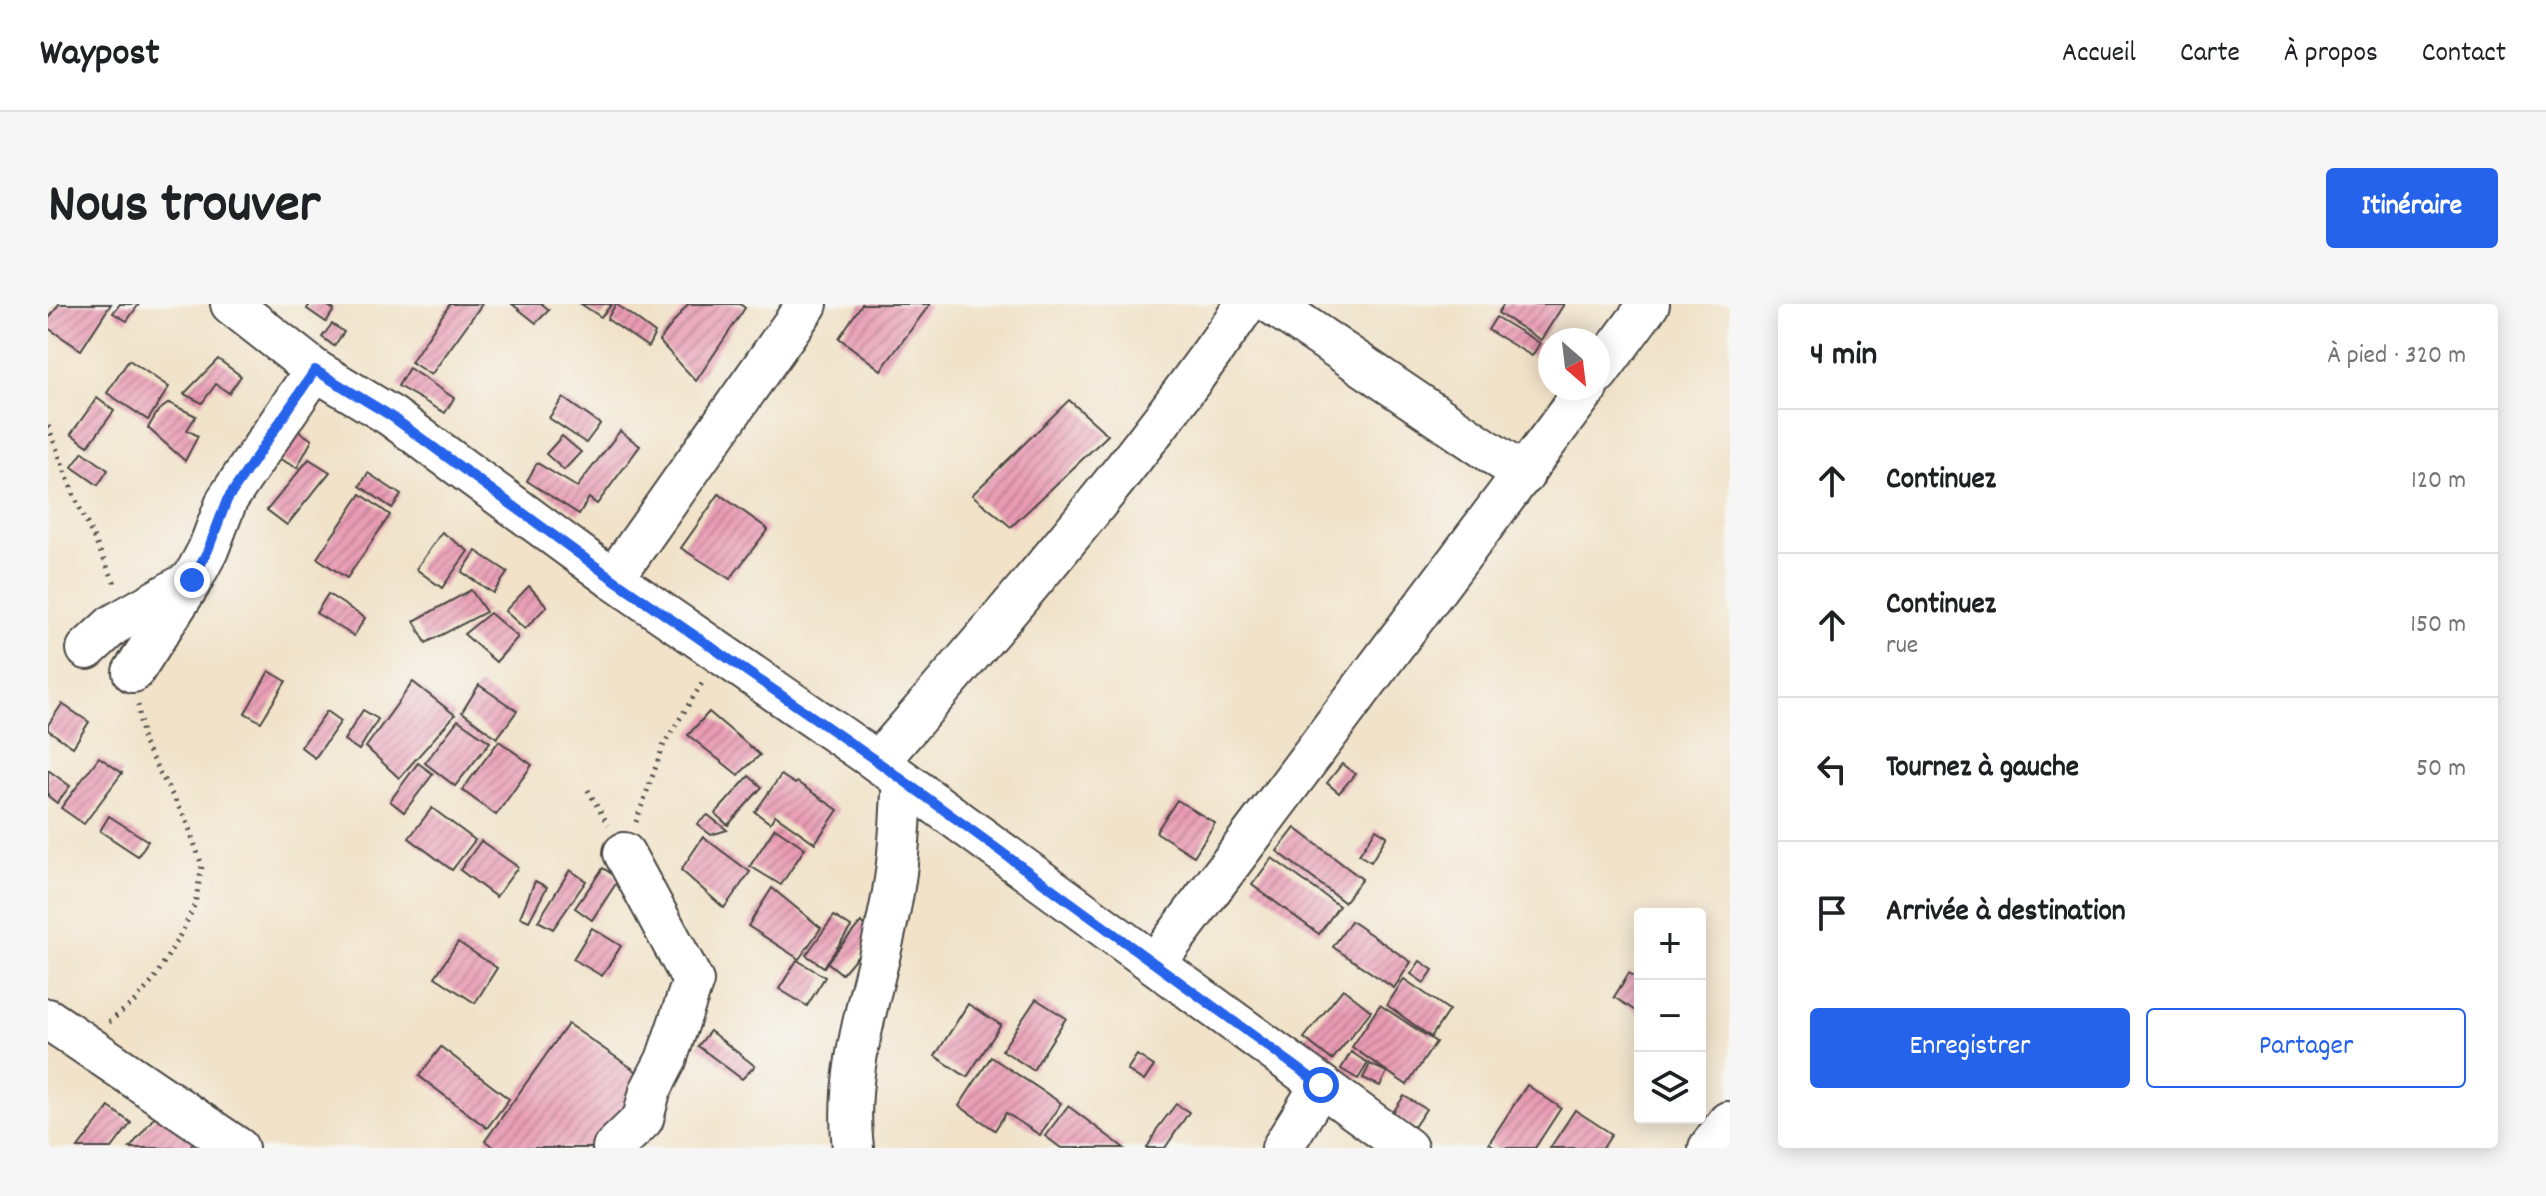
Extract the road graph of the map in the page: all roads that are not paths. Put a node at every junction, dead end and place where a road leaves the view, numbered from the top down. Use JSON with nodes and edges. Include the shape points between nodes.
{"nodes":[{"id":1,"x":231,"y":304,"type":"edge"},
{"id":2,"x":807,"y":304,"type":"edge"},
{"id":3,"x":1246,"y":304,"type":"edge"},
{"id":4,"x":1272,"y":304,"type":"edge"},
{"id":5,"x":1649,"y":304,"type":"edge"},
{"id":6,"x":1610,"y":357,"type":"edge"},
{"id":7,"x":315,"y":370,"type":"junction"},
{"id":8,"x":1578,"y":400,"type":"edge"},
{"id":9,"x":1524,"y":475,"type":"junction"},
{"id":10,"x":613,"y":579,"type":"junction"},
{"id":11,"x":192,"y":580,"type":"junction"},
{"id":12,"x":87,"y":649,"type":"dead end"},
{"id":13,"x":133,"y":672,"type":"dead end"},
{"id":14,"x":890,"y":772,"type":"junction"},
{"id":15,"x":624,"y":853,"type":"road end"},
{"id":16,"x":1155,"y":964,"type":"junction"},
{"id":17,"x":54,"y":1035,"type":"edge"},
{"id":18,"x":1321,"y":1085,"type":"junction"},
{"id":19,"x":238,"y":1148,"type":"edge"},
{"id":20,"x":613,"y":1148,"type":"edge"},
{"id":21,"x":853,"y":1148,"type":"edge"},
{"id":22,"x":1282,"y":1148,"type":"edge"},
{"id":23,"x":1407,"y":1148,"type":"edge"}],
"edges":[{"from":1,"to":7,"type":"street"},
{"from":2,"to":10,"type":"street"},
{"from":3,"to":14,"type":"street"},
{"from":4,"to":9,"type":"street"},
{"from":5,"to":6,"type":"street"},
{"from":7,"to":10,"type":"street","via":[[391,416]]},
{"from":7,"to":11,"type":"street","via":[[227,500]]},
{"from":8,"to":9,"type":"street"},
{"from":9,"to":16,"type":"street"},
{"from":10,"to":14,"type":"street"},
{"from":11,"to":12,"type":"street","via":[[113,625]]},
{"from":11,"to":13,"type":"street"},
{"from":14,"to":16,"type":"street"},
{"from":14,"to":21,"type":"street","via":[[894,886],[855,1064],[849,1122]]},
{"from":15,"to":20,"type":"street","via":[[693,981],[643,1119]]},
{"from":16,"to":18,"type":"street"},
{"from":17,"to":19,"type":"street"},
{"from":18,"to":22,"type":"street"},
{"from":18,"to":23,"type":"street"}]}
